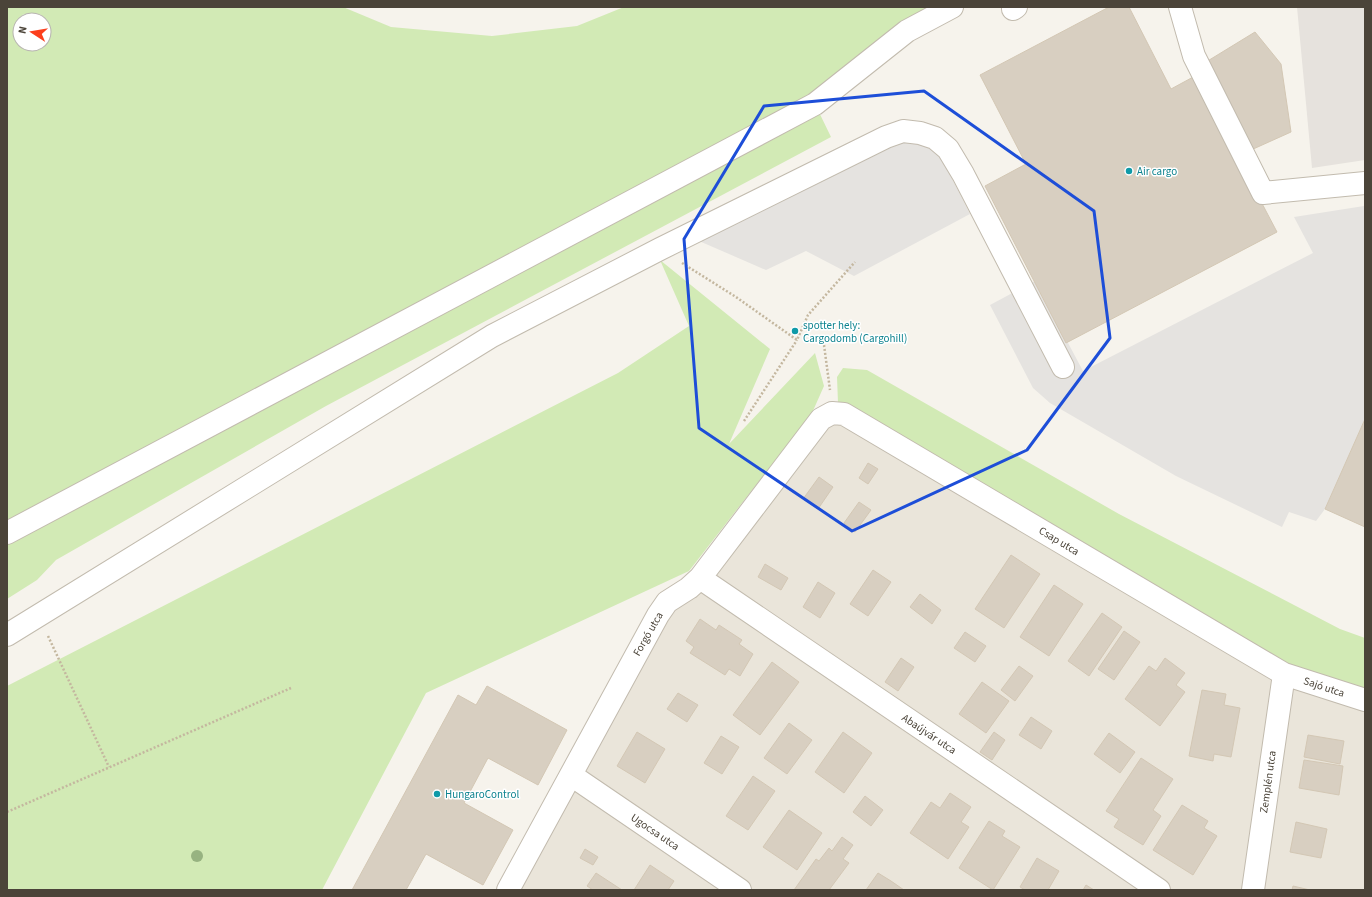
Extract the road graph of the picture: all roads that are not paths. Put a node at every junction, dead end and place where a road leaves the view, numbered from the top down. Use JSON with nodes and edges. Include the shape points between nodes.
{"nodes":[{"id":1,"x":952,"y":7,"type":"edge"},
{"id":2,"x":1180,"y":7,"type":"edge"},
{"id":3,"x":1365,"y":184,"type":"edge"},
{"id":4,"x":1063,"y":367,"type":"dead end"},
{"id":5,"x":832,"y":413,"type":"joint"},
{"id":6,"x":7,"y":533,"type":"edge"},
{"id":7,"x":700,"y":578,"type":"junction"},
{"id":8,"x":7,"y":635,"type":"edge"},
{"id":9,"x":1284,"y":674,"type":"junction"},
{"id":10,"x":1365,"y":700,"type":"edge"},
{"id":11,"x":570,"y":775,"type":"junction"},
{"id":12,"x":508,"y":890,"type":"edge"},
{"id":13,"x":740,"y":890,"type":"edge"},
{"id":14,"x":1159,"y":890,"type":"edge"},
{"id":15,"x":1253,"y":890,"type":"edge"}],
"edges":[{"from":1,"to":6,"type":"street","via":[[907,31],[815,104]]},
{"from":2,"to":3,"type":"street","via":[[1194,56],[1263,193]]},
{"from":4,"to":8,"type":"street","via":[[948,149],[935,138],[904,131],[886,137],[660,249],[492,336]]},
{"from":5,"to":7,"type":"street","name":"Forgó utca","via":[[822,419]]},
{"from":5,"to":9,"type":"street","name":"Csap utca","via":[[844,414]]},
{"from":7,"to":11,"type":"street","name":"Forgó utca","via":[[667,602],[658,615]]},
{"from":7,"to":14,"type":"street","name":"Abaújvár utca"},
{"from":9,"to":10,"type":"street","name":"Sajó utca"},
{"from":9,"to":15,"type":"street","name":"Zemplén utca"},
{"from":11,"to":12,"type":"street","name":"Forgó utca"},
{"from":11,"to":13,"type":"street","name":"Ugocsa utca"}]}
